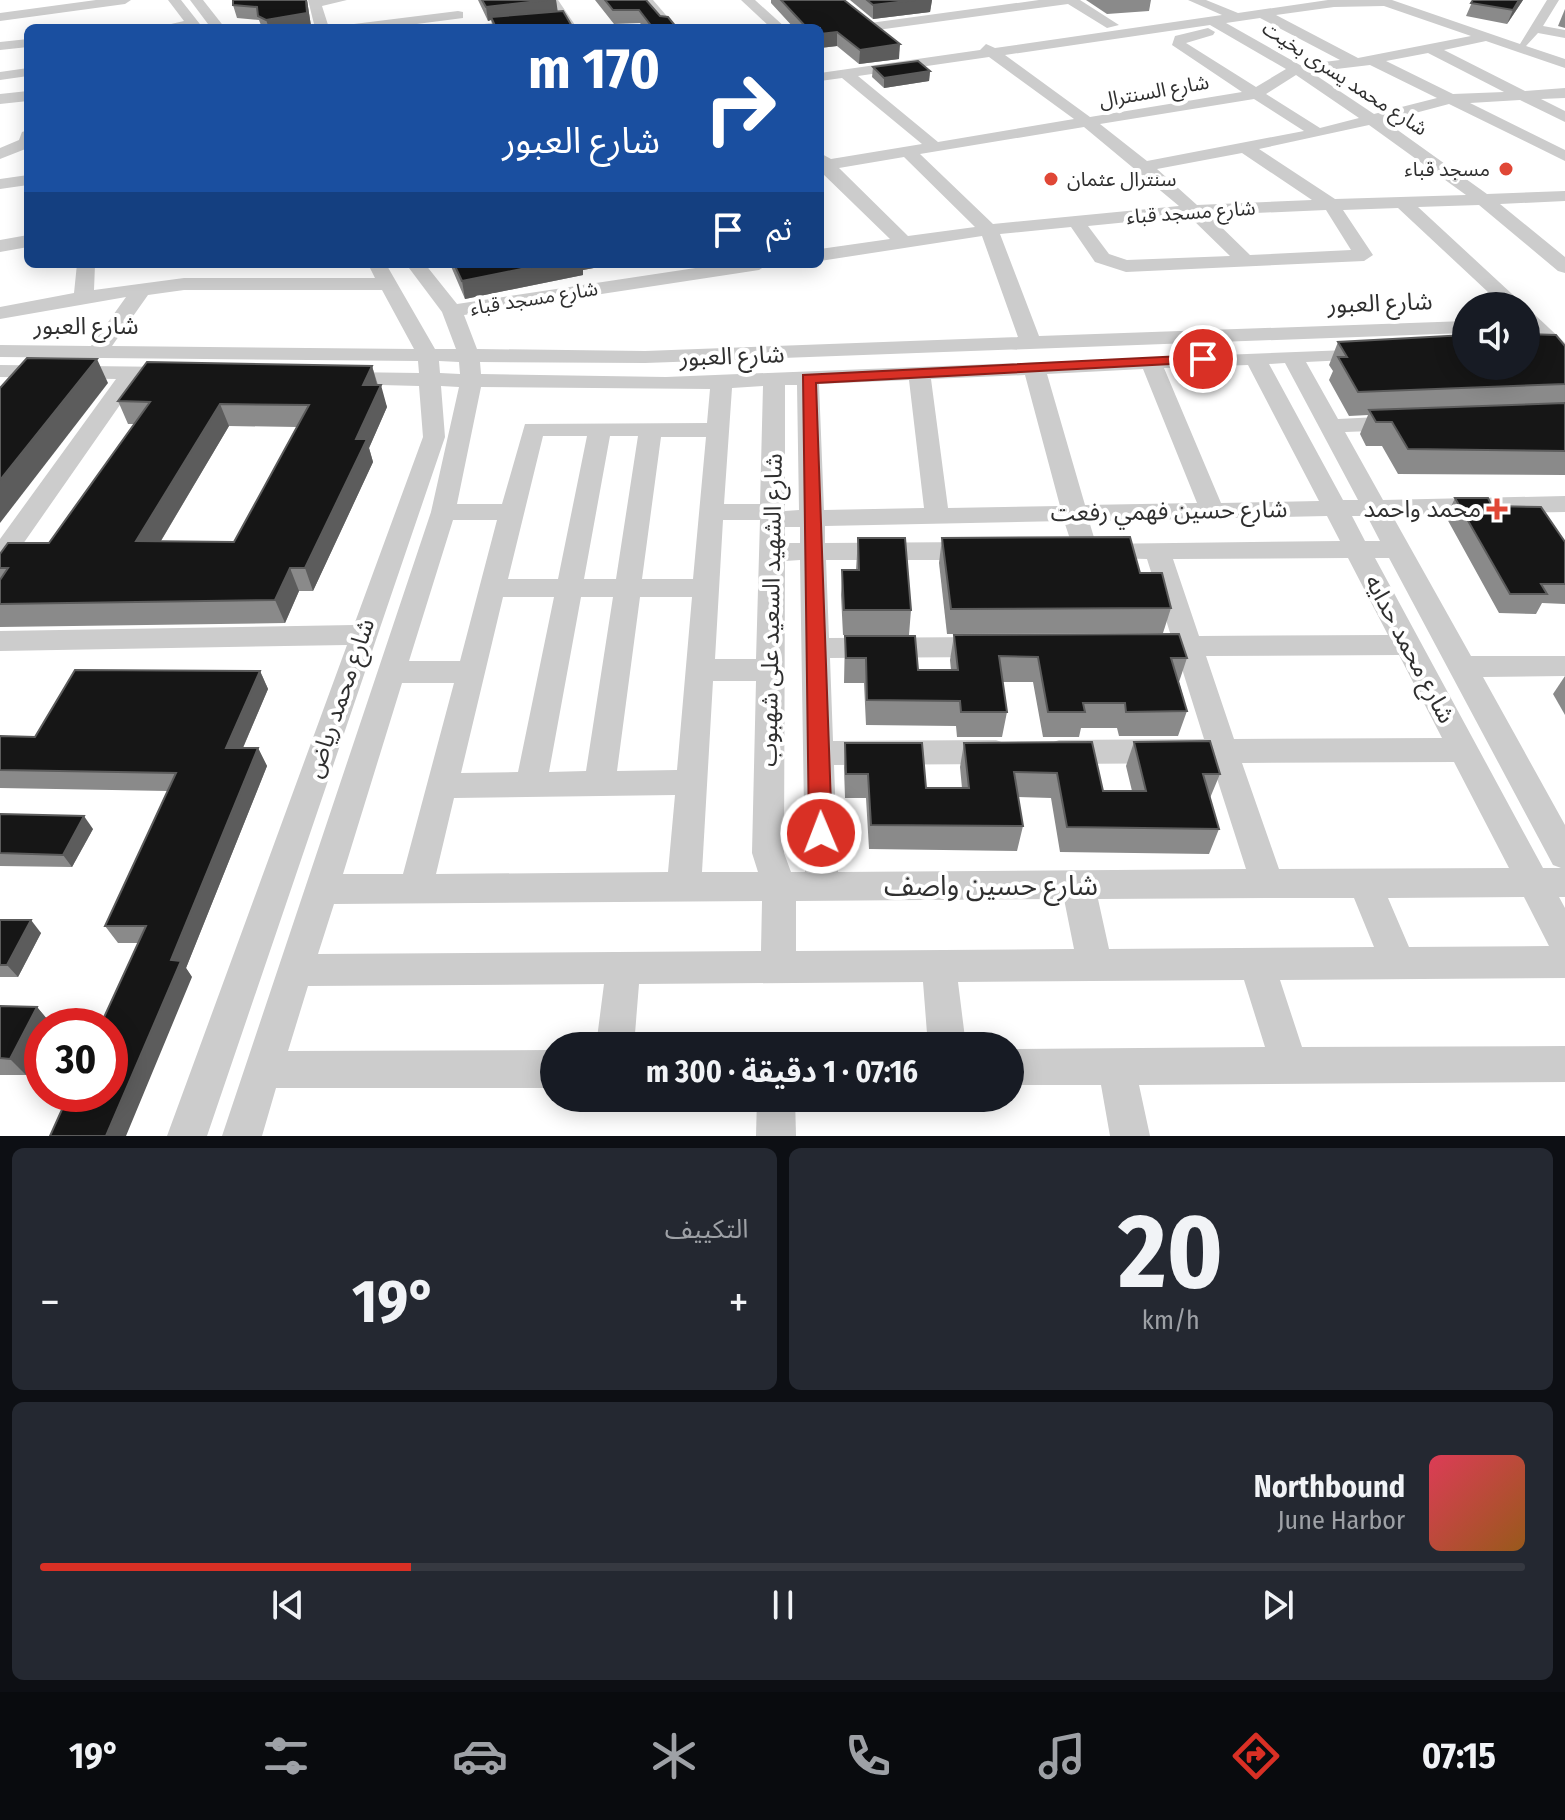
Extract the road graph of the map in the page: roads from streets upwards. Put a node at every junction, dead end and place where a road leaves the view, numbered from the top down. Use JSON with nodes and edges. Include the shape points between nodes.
{"nodes":[{"id":1,"x":125,"y":0,"type":"edge"},
{"id":2,"x":174,"y":0,"type":"edge"},
{"id":3,"x":196,"y":0,"type":"edge"},
{"id":4,"x":341,"y":0,"type":"edge"},
{"id":5,"x":449,"y":0,"type":"edge"},
{"id":6,"x":552,"y":0,"type":"edge"},
{"id":7,"x":668,"y":0,"type":"edge"},
{"id":8,"x":747,"y":0,"type":"edge"},
{"id":9,"x":934,"y":0,"type":"edge"},
{"id":10,"x":1069,"y":0,"type":"edge"},
{"id":11,"x":1194,"y":0,"type":"edge"},
{"id":12,"x":1286,"y":0,"type":"edge"},
{"id":13,"x":1406,"y":0,"type":"edge"},
{"id":14,"x":314,"y":1,"type":"edge"},
{"id":15,"x":647,"y":1,"type":"edge"},
{"id":16,"x":1383,"y":1,"type":"edge"},
{"id":17,"x":1551,"y":5,"type":"edge"},
{"id":18,"x":1565,"y":12,"type":"edge"},
{"id":19,"x":1261,"y":13,"type":"junction"},
{"id":20,"x":954,"y":15,"type":"junction"},
{"id":21,"x":1215,"y":15,"type":"junction"},
{"id":22,"x":0,"y":17,"type":"edge"},
{"id":23,"x":462,"y":22,"type":"edge"},
{"id":24,"x":556,"y":22,"type":"edge"},
{"id":25,"x":1232,"y":23,"type":"junction"},
{"id":26,"x":192,"y":24,"type":"edge"},
{"id":27,"x":215,"y":24,"type":"edge"},
{"id":28,"x":321,"y":24,"type":"edge"},
{"id":29,"x":426,"y":24,"type":"edge"},
{"id":30,"x":532,"y":24,"type":"edge"},
{"id":31,"x":667,"y":24,"type":"edge"},
{"id":32,"x":774,"y":24,"type":"edge"},
{"id":33,"x":1112,"y":25,"type":"junction"},
{"id":34,"x":1536,"y":29,"type":"junction"},
{"id":35,"x":1565,"y":34,"type":"edge"},
{"id":36,"x":882,"y":36,"type":"edge"},
{"id":37,"x":1488,"y":37,"type":"junction"},
{"id":38,"x":1526,"y":42,"type":"junction"},
{"id":39,"x":24,"y":43,"type":"edge"},
{"id":40,"x":0,"y":46,"type":"edge"},
{"id":41,"x":894,"y":46,"type":"edge"},
{"id":42,"x":987,"y":48,"type":"junction"},
{"id":43,"x":1431,"y":49,"type":"junction"},
{"id":44,"x":1565,"y":55,"type":"edge"},
{"id":45,"x":906,"y":56,"type":"junction"},
{"id":46,"x":1372,"y":60,"type":"junction"},
{"id":47,"x":1356,"y":63,"type":"junction"},
{"id":48,"x":1565,"y":64,"type":"edge"},
{"id":49,"x":24,"y":65,"type":"edge"},
{"id":50,"x":0,"y":68,"type":"edge"},
{"id":51,"x":824,"y":69,"type":"edge"},
{"id":52,"x":824,"y":69,"type":"edge"},
{"id":53,"x":1294,"y":70,"type":"junction"},
{"id":54,"x":24,"y":73,"type":"edge"},
{"id":55,"x":845,"y":73,"type":"junction"},
{"id":56,"x":0,"y":76,"type":"edge"},
{"id":57,"x":1565,"y":93,"type":"edge"},
{"id":58,"x":1255,"y":94,"type":"junction"},
{"id":59,"x":24,"y":96,"type":"edge"},
{"id":60,"x":1526,"y":97,"type":"junction"},
{"id":61,"x":0,"y":99,"type":"edge"},
{"id":62,"x":1452,"y":99,"type":"junction"},
{"id":63,"x":1565,"y":117,"type":"edge"},
{"id":64,"x":1369,"y":121,"type":"junction"},
{"id":65,"x":1090,"y":123,"type":"junction"},
{"id":66,"x":1318,"y":133,"type":"junction"},
{"id":67,"x":24,"y":142,"type":"edge"},
{"id":68,"x":935,"y":147,"type":"junction"},
{"id":69,"x":1245,"y":147,"type":"junction"},
{"id":70,"x":908,"y":152,"type":"junction"},
{"id":71,"x":0,"y":154,"type":"edge"},
{"id":72,"x":1565,"y":156,"type":"edge"},
{"id":73,"x":824,"y":163,"type":"edge"},
{"id":74,"x":824,"y":165,"type":"edge"},
{"id":75,"x":1143,"y":167,"type":"junction"},
{"id":76,"x":24,"y":181,"type":"edge"},
{"id":77,"x":0,"y":184,"type":"edge"},
{"id":78,"x":24,"y":193,"type":"edge"},
{"id":79,"x":0,"y":196,"type":"edge"},
{"id":80,"x":1565,"y":196,"type":"edge"},
{"id":81,"x":1482,"y":199,"type":"junction"},
{"id":82,"x":1402,"y":202,"type":"junction"},
{"id":83,"x":1331,"y":205,"type":"junction"},
{"id":84,"x":1196,"y":210,"type":"junction"},
{"id":85,"x":1076,"y":221,"type":"junction"},
{"id":86,"x":989,"y":230,"type":"junction"},
{"id":87,"x":24,"y":242,"type":"edge"},
{"id":88,"x":903,"y":242,"type":"junction"},
{"id":89,"x":0,"y":246,"type":"edge"},
{"id":90,"x":824,"y":254,"type":"edge"},
{"id":91,"x":1246,"y":261,"type":"junction"},
{"id":92,"x":1565,"y":267,"type":"edge"},
{"id":93,"x":86,"y":268,"type":"edge"},
{"id":94,"x":418,"y":268,"type":"edge"},
{"id":95,"x":733,"y":268,"type":"edge"},
{"id":96,"x":234,"y":274,"type":"edge"},
{"id":97,"x":384,"y":274,"type":"edge"},
{"id":98,"x":143,"y":288,"type":"junction"},
{"id":99,"x":1500,"y":292,"type":"edge"},
{"id":100,"x":84,"y":297,"type":"junction"},
{"id":101,"x":452,"y":311,"type":"junction"},
{"id":102,"x":0,"y":313,"type":"edge"},
{"id":103,"x":1540,"y":323,"type":"edge"},
{"id":104,"x":1565,"y":324,"type":"edge"},
{"id":105,"x":1452,"y":328,"type":"edge"},
{"id":106,"x":1540,"y":331,"type":"edge"},
{"id":107,"x":1031,"y":343,"type":"junction"},
{"id":108,"x":1540,"y":348,"type":"edge"},
{"id":109,"x":1563,"y":349,"type":"edge"},
{"id":110,"x":0,"y":351,"type":"edge"},
{"id":111,"x":42,"y":351,"type":"junction"},
{"id":112,"x":97,"y":352,"type":"junction"},
{"id":113,"x":1387,"y":353,"type":"edge"},
{"id":114,"x":1292,"y":356,"type":"junction"},
{"id":115,"x":645,"y":357,"type":"junction"},
{"id":116,"x":1255,"y":357,"type":"junction"},
{"id":117,"x":1151,"y":362,"type":"junction"},
{"id":118,"x":1034,"y":367,"type":"junction"},
{"id":119,"x":430,"y":368,"type":"junction"},
{"id":120,"x":470,"y":370,"type":"junction"},
{"id":121,"x":25,"y":371,"type":"junction"},
{"id":122,"x":132,"y":372,"type":"junction"},
{"id":123,"x":919,"y":373,"type":"junction"},
{"id":124,"x":242,"y":375,"type":"edge"},
{"id":125,"x":321,"y":377,"type":"edge"},
{"id":126,"x":808,"y":379,"type":"junction"},
{"id":127,"x":774,"y":380,"type":"junction"},
{"id":128,"x":4,"y":381,"type":"edge"},
{"id":129,"x":721,"y":383,"type":"junction"},
{"id":130,"x":666,"y":384,"type":"junction"},
{"id":131,"x":1425,"y":422,"type":"edge"},
{"id":132,"x":1331,"y":426,"type":"junction"},
{"id":133,"x":600,"y":429,"type":"junction"},
{"id":134,"x":650,"y":430,"type":"junction"},
{"id":135,"x":717,"y":430,"type":"junction"},
{"id":136,"x":1536,"y":504,"type":"junction"},
{"id":137,"x":1565,"y":504,"type":"edge"},
{"id":138,"x":1375,"y":507,"type":"junction"},
{"id":139,"x":1335,"y":508,"type":"junction"},
{"id":140,"x":443,"y":512,"type":"junction"},
{"id":141,"x":512,"y":512,"type":"junction"},
{"id":142,"x":711,"y":512,"type":"junction"},
{"id":143,"x":1077,"y":512,"type":"junction"},
{"id":144,"x":1213,"y":512,"type":"junction"},
{"id":145,"x":772,"y":516,"type":"junction"},
{"id":146,"x":937,"y":517,"type":"junction"},
{"id":147,"x":812,"y":519,"type":"junction"},
{"id":148,"x":1558,"y":534,"type":"edge"},
{"id":149,"x":1398,"y":549,"type":"junction"},
{"id":150,"x":1357,"y":550,"type":"junction"},
{"id":151,"x":1005,"y":551,"type":"edge"},
{"id":152,"x":1053,"y":551,"type":"edge"},
{"id":153,"x":1085,"y":551,"type":"junction"},
{"id":154,"x":1157,"y":551,"type":"junction"},
{"id":155,"x":772,"y":552,"type":"junction"},
{"id":156,"x":813,"y":552,"type":"junction"},
{"id":157,"x":0,"y":558,"type":"edge"},
{"id":158,"x":493,"y":588,"type":"junction"},
{"id":159,"x":569,"y":588,"type":"junction"},
{"id":160,"x":627,"y":588,"type":"junction"},
{"id":161,"x":706,"y":588,"type":"junction"},
{"id":162,"x":361,"y":635,"type":"junction"},
{"id":163,"x":0,"y":641,"type":"edge"},
{"id":164,"x":1408,"y":645,"type":"junction"},
{"id":165,"x":1189,"y":646,"type":"junction"},
{"id":166,"x":1018,"y":647,"type":"edge"},
{"id":167,"x":1127,"y":647,"type":"edge"},
{"id":168,"x":816,"y":648,"type":"junction"},
{"id":169,"x":1565,"y":666,"type":"edge"},
{"id":170,"x":1462,"y":667,"type":"junction"},
{"id":171,"x":700,"y":670,"type":"junction"},
{"id":172,"x":771,"y":670,"type":"junction"},
{"id":173,"x":391,"y":672,"type":"junction"},
{"id":174,"x":471,"y":672,"type":"junction"},
{"id":175,"x":1463,"y":750,"type":"junction"},
{"id":176,"x":1224,"y":751,"type":"junction"},
{"id":177,"x":819,"y":753,"type":"junction"},
{"id":178,"x":692,"y":782,"type":"junction"},
{"id":179,"x":600,"y":783,"type":"junction"},
{"id":180,"x":531,"y":785,"type":"junction"},
{"id":181,"x":442,"y":786,"type":"junction"},
{"id":182,"x":1565,"y":855,"type":"edge"},
{"id":183,"x":1549,"y":882,"type":"edge"},
{"id":184,"x":1365,"y":883,"type":"junction"},
{"id":185,"x":1078,"y":884,"type":"junction"},
{"id":186,"x":1267,"y":884,"type":"junction"},
{"id":187,"x":684,"y":886,"type":"junction"},
{"id":188,"x":779,"y":886,"type":"junction"},
{"id":189,"x":822,"y":886,"type":"junction"},
{"id":190,"x":416,"y":888,"type":"junction"},
{"id":191,"x":321,"y":889,"type":"junction"},
{"id":192,"x":1565,"y":942,"type":"edge"},
{"id":193,"x":1565,"y":962,"type":"edge"},
{"id":194,"x":1257,"y":965,"type":"junction"},
{"id":195,"x":1399,"y":965,"type":"junction"},
{"id":196,"x":1095,"y":966,"type":"junction"},
{"id":197,"x":939,"y":967,"type":"junction"},
{"id":198,"x":623,"y":968,"type":"junction"},
{"id":199,"x":778,"y":968,"type":"junction"},
{"id":200,"x":296,"y":970,"type":"junction"},
{"id":201,"x":616,"y":1032,"type":"edge"},
{"id":202,"x":946,"y":1032,"type":"edge"},
{"id":203,"x":1565,"y":1064,"type":"edge"},
{"id":204,"x":1116,"y":1066,"type":"junction"},
{"id":205,"x":1289,"y":1066,"type":"junction"},
{"id":206,"x":1024,"y":1067,"type":"edge"},
{"id":207,"x":540,"y":1069,"type":"edge"},
{"id":208,"x":265,"y":1070,"type":"junction"},
{"id":209,"x":776,"y":1112,"type":"edge"},
{"id":210,"x":187,"y":1136,"type":"edge"},
{"id":211,"x":242,"y":1136,"type":"edge"},
{"id":212,"x":776,"y":1136,"type":"edge"},
{"id":213,"x":1130,"y":1136,"type":"edge"}],
"edges":[{"from":1,"to":22,"type":"street"},
{"from":2,"to":26,"type":"street"},
{"from":3,"to":27,"type":"street"},
{"from":4,"to":14,"type":"street"},
{"from":5,"to":23,"type":"street"},
{"from":6,"to":24,"type":"street"},
{"from":7,"to":15,"type":"street"},
{"from":8,"to":32,"type":"street"},
{"from":9,"to":20,"type":"street"},
{"from":10,"to":20,"type":"street"},
{"from":10,"to":33,"type":"street"},
{"from":11,"to":21,"type":"street","name":"شارع محمد يسرى بخيت"},
{"from":12,"to":21,"type":"street"},
{"from":13,"to":38,"type":"street"},
{"from":14,"to":28,"type":"street"},
{"from":15,"to":31,"type":"street"},
{"from":16,"to":19,"type":"street"},
{"from":16,"to":37,"type":"street"},
{"from":17,"to":18,"type":"street"},
{"from":17,"to":34,"type":"street"},
{"from":19,"to":25,"type":"street"},
{"from":19,"to":47,"type":"street"},
{"from":20,"to":36,"type":"street","via":[[864,22]]},
{"from":21,"to":25,"type":"street","name":"شارع محمد يسرى بخيت"},
{"from":21,"to":33,"type":"street"},
{"from":21,"to":42,"type":"street"},
{"from":23,"to":29,"type":"street"},
{"from":24,"to":30,"type":"street"},
{"from":25,"to":53,"type":"street","name":"شارع محمد يسرى بخيت"},
{"from":25,"to":58,"type":"street","via":[[1189,35],[1179,45]]},
{"from":33,"to":42,"type":"street"},
{"from":34,"to":35,"type":"street"},
{"from":34,"to":38,"type":"street"},
{"from":37,"to":43,"type":"street","name":"شارع السنترال"},
{"from":37,"to":48,"type":"street"},
{"from":38,"to":44,"type":"street"},
{"from":39,"to":40,"type":"street"},
{"from":41,"to":45,"type":"street"},
{"from":42,"to":45,"type":"street"},
{"from":42,"to":55,"type":"street"},
{"from":42,"to":65,"type":"street"},
{"from":43,"to":46,"type":"street","name":"شارع السنترال"},
{"from":43,"to":60,"type":"street"},
{"from":45,"to":51,"type":"street"},
{"from":46,"to":47,"type":"street","name":"شارع السنترال"},
{"from":46,"to":62,"type":"street"},
{"from":47,"to":53,"type":"street","name":"شارع السنترال"},
{"from":49,"to":50,"type":"street"},
{"from":52,"to":55,"type":"street"},
{"from":53,"to":58,"type":"street","name":"شارع السنترال"},
{"from":53,"to":64,"type":"street","name":"شارع محمد يسرى بخيت"},
{"from":54,"to":56,"type":"street"},
{"from":55,"to":68,"type":"street"},
{"from":57,"to":60,"type":"street"},
{"from":58,"to":65,"type":"street","name":"شارع السنترال"},
{"from":58,"to":66,"type":"street"},
{"from":59,"to":61,"type":"street"},
{"from":60,"to":62,"type":"street"},
{"from":60,"to":63,"type":"street"},
{"from":62,"to":64,"type":"street"},
{"from":62,"to":72,"type":"street"},
{"from":64,"to":66,"type":"street"},
{"from":64,"to":81,"type":"street","name":"شارع محمد يسرى بخيت"},
{"from":65,"to":68,"type":"street","name":"شارع السنترال"},
{"from":65,"to":75,"type":"street"},
{"from":66,"to":69,"type":"street"},
{"from":67,"to":71,"type":"street"},
{"from":68,"to":70,"type":"street","name":"شارع السنترال"},
{"from":69,"to":75,"type":"street"},
{"from":69,"to":83,"type":"street"},
{"from":70,"to":73,"type":"street","name":"شارع السنترال"},
{"from":70,"to":86,"type":"street"},
{"from":74,"to":88,"type":"street"},
{"from":75,"to":84,"type":"street"},
{"from":76,"to":77,"type":"street"},
{"from":78,"to":79,"type":"street"},
{"from":80,"to":81,"type":"street","name":"شارع مسجد قباء"},
{"from":81,"to":82,"type":"street","name":"شارع مسجد قباء"},
{"from":81,"to":92,"type":"street","name":"شارع محمد يسرى بخيت"},
{"from":82,"to":83,"type":"street","name":"شارع مسجد قباء"},
{"from":82,"to":99,"type":"street"},
{"from":83,"to":84,"type":"street","name":"شارع مسجد قباء"},
{"from":83,"to":91,"type":"street","via":[[1364,255]]},
{"from":84,"to":85,"type":"street","name":"شارع مسجد قباء"},
{"from":84,"to":91,"type":"street"},
{"from":85,"to":86,"type":"street","name":"شارع مسجد قباء"},
{"from":85,"to":91,"type":"street","via":[[1102,258],[1113,263]]},
{"from":86,"to":88,"type":"street","name":"شارع مسجد قباء"},
{"from":86,"to":107,"type":"street"},
{"from":87,"to":89,"type":"street"},
{"from":88,"to":90,"type":"street","name":"شارع مسجد قباء"},
{"from":93,"to":100,"type":"street"},
{"from":94,"to":101,"type":"street"},
{"from":95,"to":101,"type":"street","name":"شارع مسجد قباء"},
{"from":96,"to":97,"type":"street"},
{"from":96,"to":98,"type":"street"},
{"from":97,"to":119,"type":"street","name":"شارع محمد رياض"},
{"from":98,"to":100,"type":"street"},
{"from":98,"to":112,"type":"street"},
{"from":100,"to":102,"type":"street"},
{"from":101,"to":120,"type":"street"},
{"from":103,"to":104,"type":"street"},
{"from":105,"to":107,"type":"street","name":"شارع العبور"},
{"from":106,"to":109,"type":"street"},
{"from":107,"to":115,"type":"street","name":"شارع العبور"},
{"from":108,"to":109,"type":"street"},
{"from":110,"to":111,"type":"street","name":"شارع العبور"},
{"from":111,"to":112,"type":"street","name":"شارع العبور"},
{"from":111,"to":121,"type":"street"},
{"from":112,"to":119,"type":"street","name":"شارع العبور"},
{"from":113,"to":114,"type":"street","name":"شارع العبور"},
{"from":114,"to":116,"type":"street","name":"شارع العبور"},
{"from":114,"to":132,"type":"street","name":"شارع محمد حدايه"},
{"from":115,"to":120,"type":"street","name":"شارع العبور"},
{"from":115,"to":130,"type":"street","via":[[632,368]]},
{"from":116,"to":117,"type":"street","name":"شارع العبور"},
{"from":116,"to":139,"type":"street","name":"شارع محمد حدايه"},
{"from":117,"to":118,"type":"street","name":"شارع العبور"},
{"from":117,"to":144,"type":"street"},
{"from":118,"to":123,"type":"street","name":"شارع العبور"},
{"from":118,"to":143,"type":"street"},
{"from":119,"to":120,"type":"street","name":"شارع العبور"},
{"from":119,"to":125,"type":"street","name":"شارع العبور"},
{"from":119,"to":162,"type":"street","name":"شارع محمد رياض","via":[[434,437]]},
{"from":120,"to":130,"type":"street","name":"شارع العبور"},
{"from":120,"to":140,"type":"street","name":"شارع محمد رياض"},
{"from":121,"to":122,"type":"street","name":"شارع العبور"},
{"from":121,"to":128,"type":"street"},
{"from":122,"to":124,"type":"street","name":"شارع العبور"},
{"from":122,"to":157,"type":"street"},
{"from":123,"to":126,"type":"street","name":"شارع العبور"},
{"from":123,"to":146,"type":"street"},
{"from":126,"to":127,"type":"street","name":"شارع العبور"},
{"from":126,"to":147,"type":"street","name":"شارع الشهيد السعيد على شهبوب"},
{"from":127,"to":129,"type":"street","name":"شارع العبور"},
{"from":127,"to":145,"type":"street","name":"شارع الشهيد السعيد على شهبوب"},
{"from":129,"to":130,"type":"street","name":"شارع العبور"},
{"from":129,"to":135,"type":"street"},
{"from":131,"to":132,"type":"street"},
{"from":132,"to":138,"type":"street","name":"شارع محمد حدايه"},
{"from":133,"to":134,"type":"street"},
{"from":133,"to":141,"type":"street","via":[[533,429]]},
{"from":133,"to":159,"type":"street"},
{"from":134,"to":135,"type":"street"},
{"from":134,"to":160,"type":"street"},
{"from":135,"to":142,"type":"street"},
{"from":136,"to":137,"type":"street","name":"شارع حسين فهمي رفعت"},
{"from":136,"to":138,"type":"street","name":"شارع حسين فهمي رفعت"},
{"from":136,"to":148,"type":"street"},
{"from":138,"to":139,"type":"street","name":"شارع حسين فهمي رفعت"},
{"from":138,"to":149,"type":"street","name":"شارع محمد حدايه"},
{"from":139,"to":144,"type":"street","name":"شارع حسين فهمي رفعت"},
{"from":139,"to":150,"type":"street","name":"شارع محمد حدايه"},
{"from":140,"to":141,"type":"street"},
{"from":140,"to":173,"type":"street","name":"شارع محمد رياض"},
{"from":141,"to":158,"type":"street"},
{"from":142,"to":145,"type":"street","name":"شارع حسين فهمي رفعت"},
{"from":142,"to":161,"type":"street"},
{"from":143,"to":144,"type":"street","name":"شارع حسين فهمي رفعت"},
{"from":143,"to":146,"type":"street","name":"شارع حسين فهمي رفعت"},
{"from":143,"to":153,"type":"street"},
{"from":145,"to":147,"type":"street","name":"شارع حسين فهمي رفعت"},
{"from":145,"to":155,"type":"street","name":"شارع الشهيد السعيد على شهبوب"},
{"from":146,"to":147,"type":"street","name":"شارع حسين فهمي رفعت"},
{"from":147,"to":156,"type":"street","name":"شارع الشهيد السعيد على شهبوب"},
{"from":149,"to":150,"type":"street","name":"شارع حسين فهمي رفعت"},
{"from":149,"to":170,"type":"street","name":"شارع محمد حدايه"},
{"from":150,"to":154,"type":"street","name":"شارع حسين فهمي رفعت"},
{"from":150,"to":164,"type":"street","name":"شارع محمد حدايه"},
{"from":151,"to":156,"type":"street"},
{"from":152,"to":153,"type":"street","name":"شارع حسين فهمي رفعت"},
{"from":153,"to":154,"type":"street","name":"شارع حسين فهمي رفعت"},
{"from":154,"to":165,"type":"street"},
{"from":155,"to":156,"type":"street"},
{"from":155,"to":172,"type":"street","name":"شارع الشهيد السعيد على شهبوب"},
{"from":156,"to":168,"type":"street","name":"شارع الشهيد السعيد على شهبوب"},
{"from":158,"to":159,"type":"street"},
{"from":158,"to":174,"type":"street"},
{"from":159,"to":160,"type":"street"},
{"from":159,"to":180,"type":"street"},
{"from":160,"to":161,"type":"street"},
{"from":160,"to":179,"type":"street"},
{"from":161,"to":171,"type":"street"},
{"from":162,"to":163,"type":"street"},
{"from":162,"to":210,"type":"street","name":"شارع محمد رياض"},
{"from":164,"to":165,"type":"street"},
{"from":164,"to":175,"type":"street","name":"شارع محمد حدايه"},
{"from":165,"to":167,"type":"street"},
{"from":165,"to":176,"type":"street"},
{"from":166,"to":168,"type":"street"},
{"from":168,"to":177,"type":"street","name":"شارع الشهيد السعيد على شهبوب"},
{"from":169,"to":170,"type":"street"},
{"from":170,"to":182,"type":"street","name":"شارع محمد حدايه"},
{"from":171,"to":172,"type":"street"},
{"from":171,"to":178,"type":"street"},
{"from":172,"to":188,"type":"street","name":"شارع الشهيد السعيد على شهبوب","via":[[768,853]]},
{"from":173,"to":174,"type":"street"},
{"from":173,"to":191,"type":"street","name":"شارع محمد رياض"},
{"from":174,"to":181,"type":"street"},
{"from":175,"to":176,"type":"street"},
{"from":175,"to":183,"type":"street","name":"شارع محمد حدايه"},
{"from":176,"to":177,"type":"street"},
{"from":176,"to":186,"type":"street"},
{"from":177,"to":189,"type":"street","name":"شارع الشهيد السعيد على شهبوب"},
{"from":178,"to":179,"type":"street"},
{"from":178,"to":187,"type":"street"},
{"from":179,"to":180,"type":"street"},
{"from":180,"to":181,"type":"street"},
{"from":181,"to":190,"type":"street"},
{"from":183,"to":184,"type":"street","name":"شارع حسين واصف"},
{"from":183,"to":192,"type":"street","name":"شارع محمد حدايه"},
{"from":184,"to":186,"type":"street","name":"شارع حسين واصف"},
{"from":184,"to":195,"type":"street"},
{"from":185,"to":186,"type":"street","name":"شارع حسين واصف"},
{"from":185,"to":189,"type":"street","name":"شارع حسين واصف"},
{"from":185,"to":196,"type":"street"},
{"from":187,"to":188,"type":"street","name":"شارع حسين واصف"},
{"from":187,"to":190,"type":"street","name":"شارع حسين واصف"},
{"from":188,"to":189,"type":"street","name":"شارع حسين واصف"},
{"from":188,"to":199,"type":"street","name":"شارع الشهيد السعيد على شهبوب"},
{"from":190,"to":191,"type":"street","name":"شارع حسين واصف"},
{"from":191,"to":200,"type":"street","name":"شارع محمد رياض"},
{"from":193,"to":195,"type":"street"},
{"from":194,"to":195,"type":"street"},
{"from":194,"to":196,"type":"street"},
{"from":194,"to":205,"type":"street"},
{"from":196,"to":197,"type":"street"},
{"from":197,"to":199,"type":"street"},
{"from":197,"to":202,"type":"street"},
{"from":198,"to":199,"type":"street"},
{"from":198,"to":200,"type":"street"},
{"from":198,"to":201,"type":"street"},
{"from":200,"to":208,"type":"street","name":"شارع محمد رياض"},
{"from":203,"to":205,"type":"street"},
{"from":204,"to":205,"type":"street"},
{"from":204,"to":206,"type":"street"},
{"from":204,"to":213,"type":"street"},
{"from":207,"to":208,"type":"street"},
{"from":208,"to":211,"type":"street","name":"شارع محمد رياض"},
{"from":209,"to":212,"type":"street"}]}
